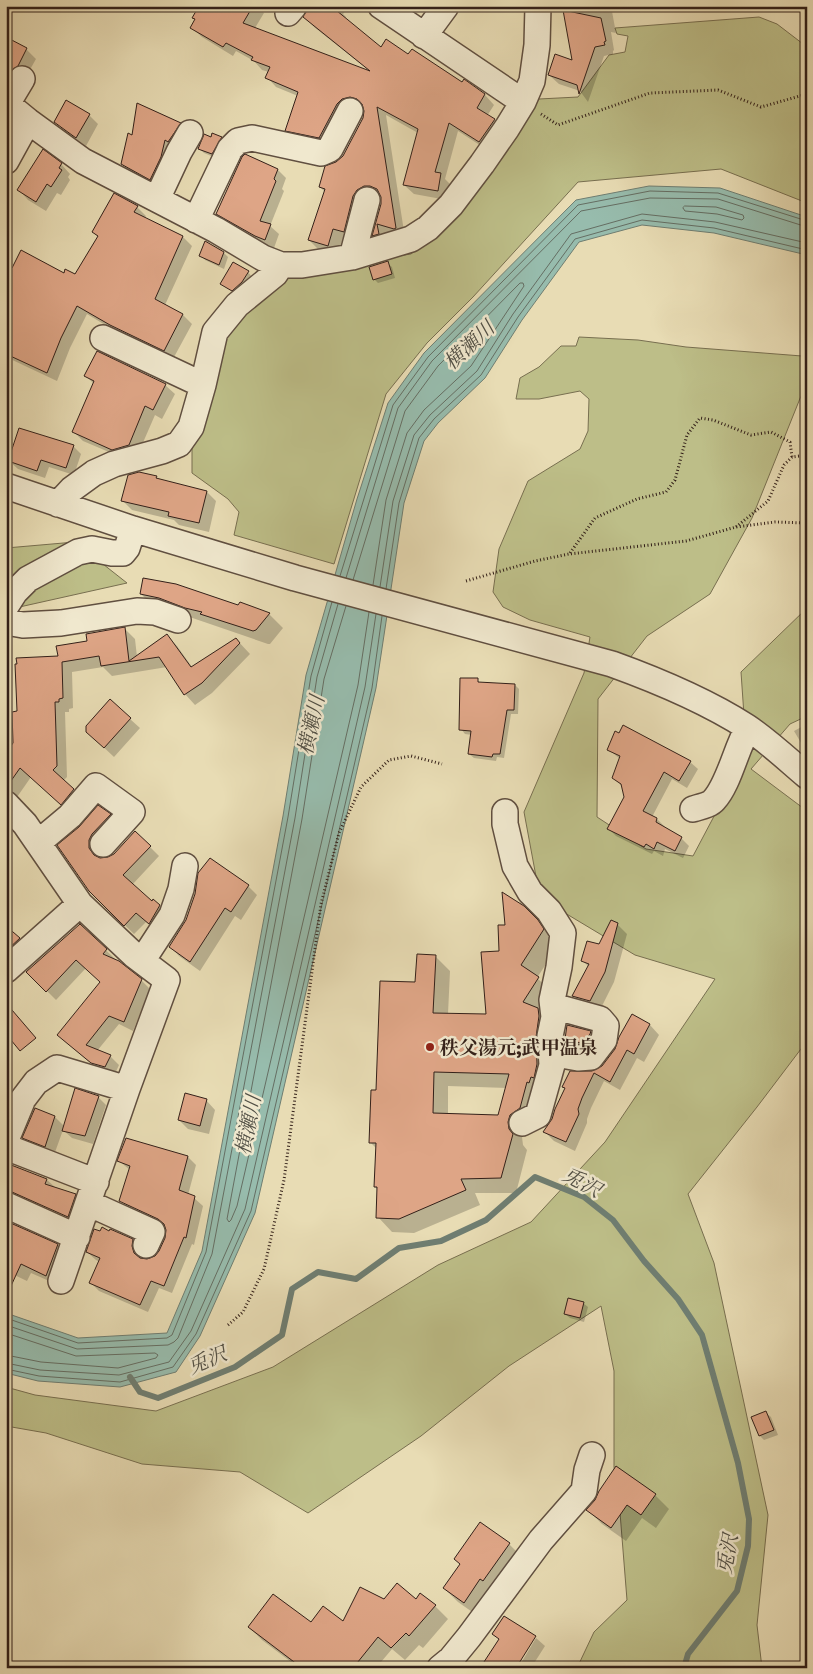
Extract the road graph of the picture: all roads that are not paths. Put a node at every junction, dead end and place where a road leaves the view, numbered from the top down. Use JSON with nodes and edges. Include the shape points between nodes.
{"nodes":[{"id":1,"x":381,"y":6,"type":"edge"},
{"id":2,"x":446,"y":6,"type":"edge"},
{"id":3,"x":538,"y":6,"type":"edge"},
{"id":4,"x":424,"y":36,"type":"junction"},
{"id":5,"x":22,"y":80,"type":"dead end"},
{"id":6,"x":523,"y":102,"type":"junction"},
{"id":7,"x":7,"y":103,"type":"edge"},
{"id":8,"x":350,"y":111,"type":"dead end"},
{"id":9,"x":28,"y":121,"type":"junction"},
{"id":10,"x":190,"y":133,"type":"dead end"},
{"id":11,"x":6,"y":161,"type":"edge"},
{"id":12,"x":157,"y":199,"type":"junction"},
{"id":13,"x":367,"y":200,"type":"dead end"},
{"id":14,"x":196,"y":220,"type":"junction"},
{"id":15,"x":352,"y":257,"type":"junction"},
{"id":16,"x":281,"y":265,"type":"junction"},
{"id":17,"x":102,"y":338,"type":"dead end"},
{"id":18,"x":203,"y":385,"type":"junction"},
{"id":19,"x":6,"y":486,"type":"edge"},
{"id":20,"x":58,"y":504,"type":"junction"},
{"id":21,"x":132,"y":530,"type":"junction"},
{"id":22,"x":6,"y":606,"type":"edge"},
{"id":23,"x":178,"y":620,"type":"dead end"},
{"id":24,"x":6,"y":622,"type":"edge"},
{"id":25,"x":748,"y":728,"type":"junction"},
{"id":26,"x":804,"y":764,"type":"edge"},
{"id":27,"x":6,"y":804,"type":"edge"},
{"id":28,"x":693,"y":809,"type":"dead end"},
{"id":29,"x":505,"y":812,"type":"dead end"},
{"id":30,"x":39,"y":842,"type":"junction"},
{"id":31,"x":103,"y":844,"type":"dead end"},
{"id":32,"x":185,"y":866,"type":"dead end"},
{"id":33,"x":80,"y":904,"type":"junction"},
{"id":34,"x":142,"y":961,"type":"junction"},
{"id":35,"x":6,"y":970,"type":"edge"},
{"id":36,"x":553,"y":1006,"type":"junction"},
{"id":37,"x":550,"y":1053,"type":"junction"},
{"id":38,"x":127,"y":1089,"type":"junction"},
{"id":39,"x":522,"y":1123,"type":"dead end"},
{"id":40,"x":6,"y":1140,"type":"edge"},
{"id":41,"x":6,"y":1147,"type":"edge"},
{"id":42,"x":92,"y":1192,"type":"junction"},
{"id":43,"x":6,"y":1205,"type":"edge"},
{"id":44,"x":77,"y":1237,"type":"junction"},
{"id":45,"x":146,"y":1245,"type":"dead end"},
{"id":46,"x":61,"y":1281,"type":"dead end"},
{"id":47,"x":592,"y":1455,"type":"dead end"},
{"id":48,"x":440,"y":1668,"type":"edge"}],
"edges":[{"from":1,"to":4,"type":"street"},
{"from":2,"to":4,"type":"street"},
{"from":3,"to":6,"type":"street","via":[[532,81]]},
{"from":4,"to":6,"type":"street"},
{"from":5,"to":7,"type":"street"},
{"from":6,"to":15,"type":"street","via":[[482,164],[451,205],[428,228],[411,239]]},
{"from":7,"to":9,"type":"street"},
{"from":8,"to":14,"type":"street","via":[[330,149],[321,153],[252,138],[238,141],[230,149]]},
{"from":9,"to":11,"type":"street"},
{"from":9,"to":12,"type":"street","via":[[83,161]]},
{"from":10,"to":12,"type":"street"},
{"from":12,"to":14,"type":"street"},
{"from":13,"to":15,"type":"street"},
{"from":14,"to":16,"type":"street"},
{"from":15,"to":16,"type":"street"},
{"from":16,"to":18,"type":"street","via":[[275,274],[237,305],[214,332]]},
{"from":17,"to":18,"type":"street"},
{"from":18,"to":20,"type":"street","via":[[191,427],[179,444],[94,473]]},
{"from":19,"to":20,"type":"street"},
{"from":20,"to":21,"type":"street"},
{"from":21,"to":22,"type":"street","via":[[123,552],[92,549],[78,552],[28,578]]},
{"from":21,"to":25,"type":"street","via":[[612,664],[655,679]]},
{"from":23,"to":24,"type":"street","via":[[155,612],[137,611],[61,623],[23,625]]},
{"from":25,"to":26,"type":"street"},
{"from":25,"to":28,"type":"street","via":[[721,791],[713,802]]},
{"from":27,"to":30,"type":"street"},
{"from":29,"to":36,"type":"street","via":[[515,866],[530,892],[550,911],[563,934]]},
{"from":30,"to":31,"type":"street","via":[[70,816],[96,786],[132,812]]},
{"from":30,"to":33,"type":"street"},
{"from":32,"to":34,"type":"street","via":[[172,915]]},
{"from":33,"to":34,"type":"street"},
{"from":33,"to":35,"type":"street"},
{"from":34,"to":38,"type":"street","via":[[167,980]]},
{"from":36,"to":37,"type":"street"},
{"from":36,"to":37,"type":"street","via":[[600,1019],[606,1026],[604,1040],[591,1057]]},
{"from":37,"to":39,"type":"street","via":[[552,1065],[538,1115]]},
{"from":38,"to":40,"type":"street","via":[[57,1068],[36,1082],[23,1099]]},
{"from":38,"to":42,"type":"street"},
{"from":41,"to":42,"type":"street"},
{"from":42,"to":44,"type":"street"},
{"from":42,"to":45,"type":"street","via":[[152,1232]]},
{"from":43,"to":44,"type":"street"},
{"from":44,"to":46,"type":"street"},
{"from":47,"to":48,"type":"street","via":[[584,1491],[541,1540],[469,1637]]}]}
